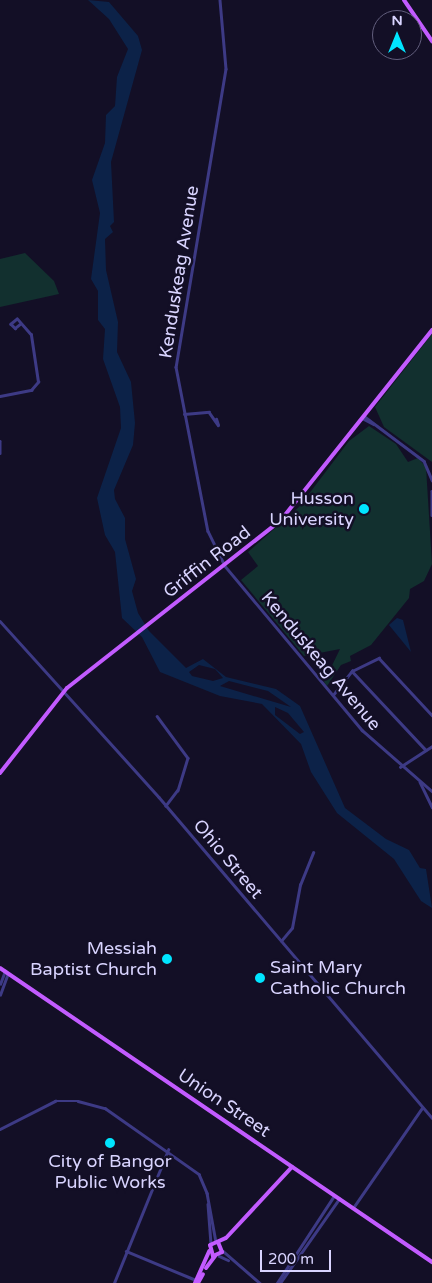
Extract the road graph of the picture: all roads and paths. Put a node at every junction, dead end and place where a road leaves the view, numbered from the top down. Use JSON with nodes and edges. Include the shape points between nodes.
{"nodes":[{"id":1,"x":220,"y":0,"type":"edge"},
{"id":2,"x":404,"y":0,"type":"edge"},
{"id":3,"x":432,"y":41,"type":"edge"},
{"id":4,"x":20,"y":324,"type":"dead end"},
{"id":5,"x":432,"y":330,"type":"edge"},
{"id":6,"x":0,"y":396,"type":"edge"},
{"id":7,"x":184,"y":414,"type":"junction"},
{"id":8,"x":363,"y":417,"type":"junction"},
{"id":9,"x":216,"y":419,"type":"dead end"},
{"id":10,"x":0,"y":441,"type":"edge"},
{"id":11,"x":0,"y":453,"type":"edge"},
{"id":12,"x":432,"y":480,"type":"edge"},
{"id":13,"x":432,"y":491,"type":"edge"},
{"id":14,"x":432,"y":515,"type":"edge"},
{"id":15,"x":225,"y":566,"type":"junction"},
{"id":16,"x":0,"y":621,"type":"edge"},
{"id":17,"x":352,"y":671,"type":"junction"},
{"id":18,"x":64,"y":691,"type":"junction"},
{"id":19,"x":333,"y":695,"type":"junction"},
{"id":20,"x":432,"y":715,"type":"edge"},
{"id":21,"x":157,"y":716,"type":"dead end"},
{"id":22,"x":432,"y":746,"type":"edge"},
{"id":23,"x":426,"y":750,"type":"junction"},
{"id":24,"x":400,"y":767,"type":"junction"},
{"id":25,"x":1,"y":770,"type":"edge"},
{"id":26,"x":420,"y":782,"type":"junction"},
{"id":27,"x":432,"y":791,"type":"edge"},
{"id":28,"x":166,"y":806,"type":"junction"},
{"id":29,"x":432,"y":807,"type":"edge"},
{"id":30,"x":313,"y":853,"type":"dead end"},
{"id":31,"x":281,"y":941,"type":"junction"},
{"id":32,"x":0,"y":968,"type":"edge"},
{"id":33,"x":6,"y":972,"type":"junction"},
{"id":34,"x":0,"y":984,"type":"edge"},
{"id":35,"x":0,"y":995,"type":"edge"},
{"id":36,"x":422,"y":1108,"type":"junction"},
{"id":37,"x":432,"y":1118,"type":"edge"},
{"id":38,"x":0,"y":1129,"type":"edge"},
{"id":39,"x":168,"y":1150,"type":"junction"},
{"id":40,"x":292,"y":1167,"type":"junction"},
{"id":41,"x":334,"y":1196,"type":"junction"},
{"id":42,"x":338,"y":1199,"type":"junction"},
{"id":43,"x":209,"y":1202,"type":"junction"},
{"id":44,"x":353,"y":1208,"type":"junction"},
{"id":45,"x":242,"y":1219,"type":"junction"},
{"id":46,"x":217,"y":1242,"type":"junction"},
{"id":47,"x":211,"y":1244,"type":"junction"},
{"id":48,"x":223,"y":1249,"type":"junction"},
{"id":49,"x":126,"y":1251,"type":"junction"},
{"id":50,"x":209,"y":1251,"type":"junction"},
{"id":51,"x":217,"y":1256,"type":"junction"},
{"id":52,"x":432,"y":1262,"type":"edge"},
{"id":53,"x":234,"y":1263,"type":"junction"},
{"id":54,"x":196,"y":1282,"type":"edge"},
{"id":55,"x":114,"y":1283,"type":"edge"},
{"id":56,"x":260,"y":1283,"type":"edge"},
{"id":57,"x":278,"y":1283,"type":"edge"}],
"edges":[{"from":1,"to":7,"type":"street","name":"Kenduskeag Avenue","via":[[226,69],[177,344],[176,368]]},
{"from":2,"to":3,"type":"main road"},
{"from":4,"to":6,"type":"street","via":[[32,337],[38,382],[31,390]]},
{"from":5,"to":8,"type":"main road","name":"Griffin Road"},
{"from":7,"to":9,"type":"street","via":[[203,411]]},
{"from":7,"to":15,"type":"street","name":"Kenduskeag Avenue","via":[[208,531]]},
{"from":8,"to":12,"type":"street","via":[[424,461]]},
{"from":8,"to":15,"type":"main road","name":"Griffin Road","via":[[303,497]]},
{"from":10,"to":11,"type":"street"},
{"from":13,"to":14,"type":"street"},
{"from":15,"to":18,"type":"main road","name":"Griffin Road"},
{"from":15,"to":19,"type":"street","name":"Kenduskeag Avenue"},
{"from":16,"to":18,"type":"street","name":"Ohio Street"},
{"from":17,"to":19,"type":"street"},
{"from":17,"to":20,"type":"street","via":[[380,658]]},
{"from":17,"to":23,"type":"street"},
{"from":18,"to":25,"type":"main road","name":"Griffin Road"},
{"from":18,"to":28,"type":"street","name":"Ohio Street"},
{"from":19,"to":24,"type":"street","name":"Kenduskeag Avenue"},
{"from":21,"to":28,"type":"street","via":[[188,758],[178,790]]},
{"from":22,"to":23,"type":"street"},
{"from":23,"to":24,"type":"street"},
{"from":24,"to":26,"type":"street","name":"Kenduskeag Avenue"},
{"from":26,"to":27,"type":"street","name":"Kenduskeag Avenue"},
{"from":26,"to":29,"type":"street"},
{"from":28,"to":31,"type":"street","name":"Ohio Street"},
{"from":30,"to":31,"type":"street","via":[[300,885],[292,928]]},
{"from":31,"to":36,"type":"street","name":"Ohio Street"},
{"from":32,"to":33,"type":"main road","name":"Union Street"},
{"from":33,"to":34,"type":"street"},
{"from":33,"to":35,"type":"street"},
{"from":33,"to":40,"type":"main road","name":"Union Street"},
{"from":36,"to":37,"type":"street","name":"Ohio Street"},
{"from":36,"to":44,"type":"street"},
{"from":38,"to":39,"type":"street","via":[[40,1106],[78,1101],[106,1108]]},
{"from":39,"to":43,"type":"street","via":[[199,1174]]},
{"from":39,"to":49,"type":"street"},
{"from":40,"to":41,"type":"main road","name":"Union Street"},
{"from":40,"to":45,"type":"main road"},
{"from":41,"to":42,"type":"main road","name":"Union Street"},
{"from":41,"to":57,"type":"street"},
{"from":42,"to":44,"type":"main road","name":"Union Street"},
{"from":42,"to":57,"type":"street"},
{"from":43,"to":46,"type":"street"},
{"from":43,"to":47,"type":"street"},
{"from":44,"to":52,"type":"main road","name":"Union Street"},
{"from":45,"to":46,"type":"main road"},
{"from":45,"to":48,"type":"main road"},
{"from":46,"to":47,"type":"main road"},
{"from":46,"to":48,"type":"main road"},
{"from":47,"to":50,"type":"main road"},
{"from":48,"to":51,"type":"main road"},
{"from":48,"to":53,"type":"street"},
{"from":49,"to":54,"type":"street"},
{"from":49,"to":55,"type":"street"},
{"from":50,"to":51,"type":"main road"},
{"from":50,"to":54,"type":"main road"},
{"from":51,"to":53,"type":"street"},
{"from":51,"to":54,"type":"main road"},
{"from":53,"to":56,"type":"street"}]}
